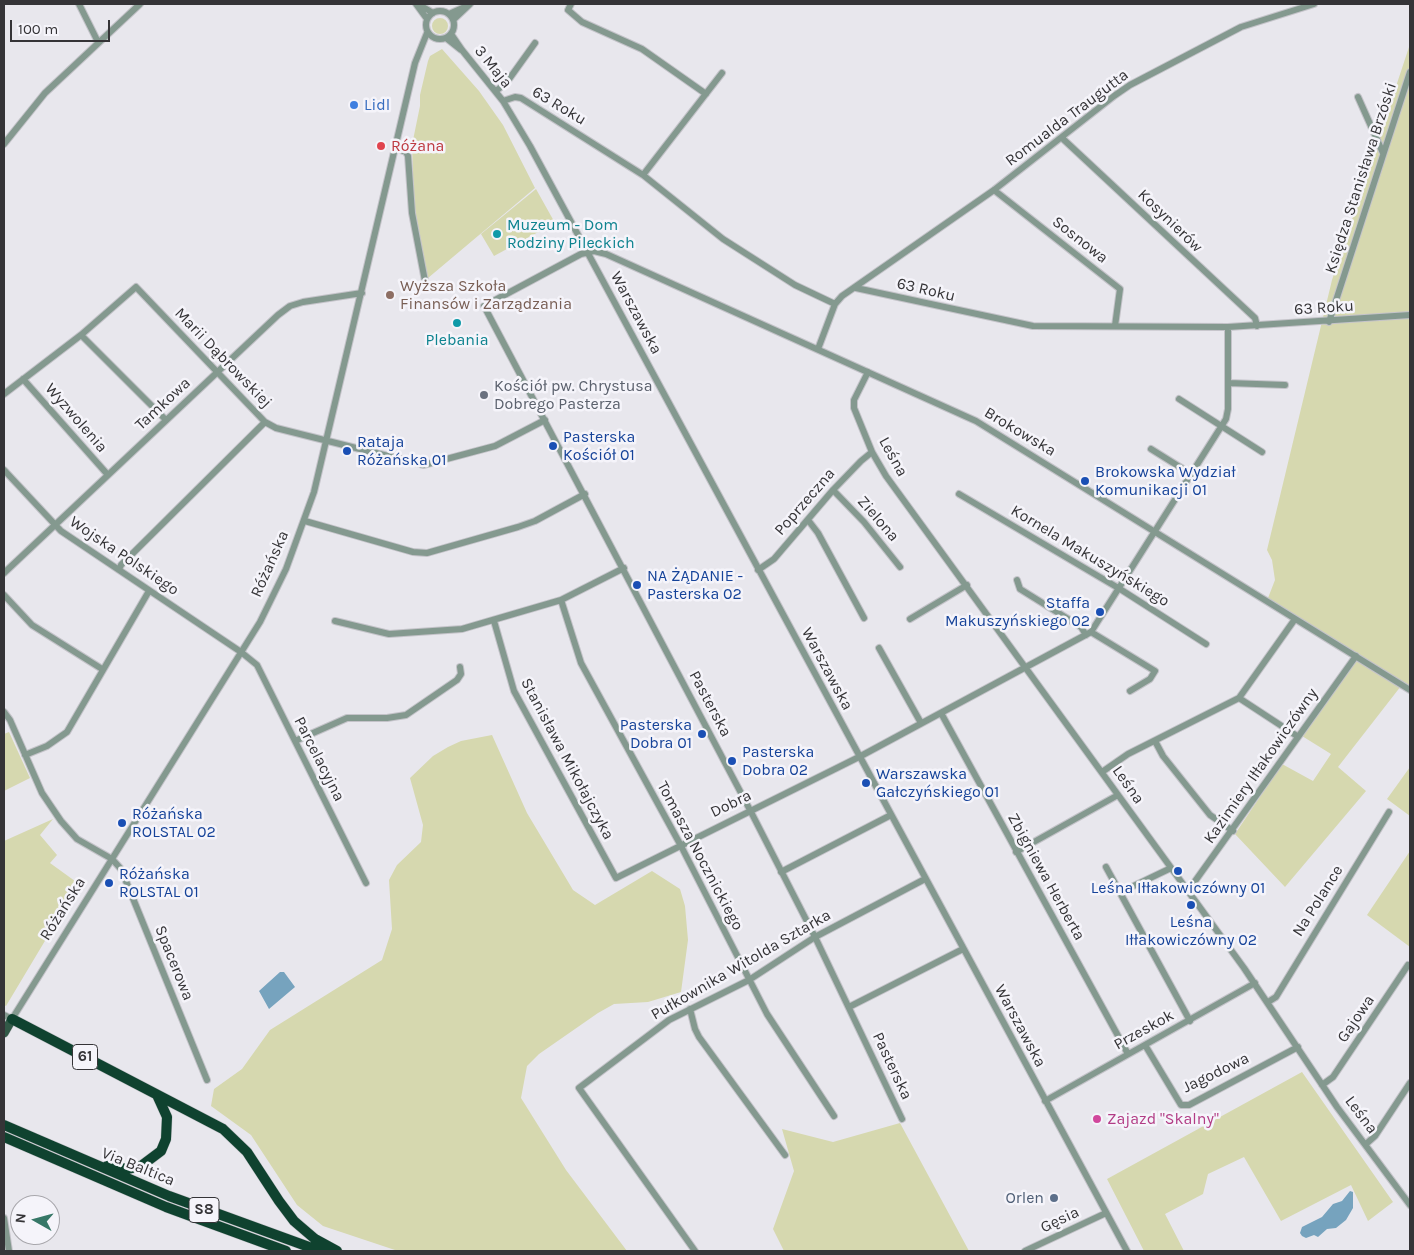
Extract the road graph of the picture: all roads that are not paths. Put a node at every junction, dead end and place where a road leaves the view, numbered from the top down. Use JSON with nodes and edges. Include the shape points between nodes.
{"nodes":[{"id":1,"x":79,"y":4,"type":"edge"},
{"id":2,"x":140,"y":4,"type":"edge"},
{"id":3,"x":417,"y":4,"type":"edge"},
{"id":4,"x":1314,"y":4,"type":"edge"},
{"id":5,"x":468,"y":5,"type":"edge"},
{"id":6,"x":569,"y":7,"type":"edge"},
{"id":7,"x":433,"y":12,"type":"junction"},
{"id":8,"x":451,"y":17,"type":"junction"},
{"id":9,"x":426,"y":19,"type":"junction"},
{"id":10,"x":430,"y":35,"type":"junction"},
{"id":11,"x":449,"y":36,"type":"junction"},
{"id":12,"x":98,"y":42,"type":"junction"},
{"id":13,"x":535,"y":43,"type":"dead end"},
{"id":14,"x":1410,"y":72,"type":"edge"},
{"id":15,"x":722,"y":73,"type":"dead end"},
{"id":16,"x":496,"y":91,"type":"junction"},
{"id":17,"x":706,"y":94,"type":"junction"},
{"id":18,"x":1358,"y":97,"type":"dead end"},
{"id":19,"x":503,"y":101,"type":"junction"},
{"id":20,"x":1062,"y":138,"type":"junction"},
{"id":21,"x":4,"y":144,"type":"edge"},
{"id":22,"x":395,"y":148,"type":"junction"},
{"id":23,"x":1383,"y":153,"type":"junction"},
{"id":24,"x":643,"y":175,"type":"junction"},
{"id":25,"x":994,"y":190,"type":"junction"},
{"id":26,"x":588,"y":252,"type":"junction"},
{"id":27,"x":425,"y":282,"type":"dead end"},
{"id":28,"x":856,"y":288,"type":"junction"},
{"id":29,"x":362,"y":293,"type":"junction"},
{"id":30,"x":835,"y":304,"type":"junction"},
{"id":31,"x":1410,"y":315,"type":"edge"},
{"id":32,"x":1329,"y":322,"type":"junction"},
{"id":33,"x":1115,"y":326,"type":"junction"},
{"id":34,"x":1257,"y":326,"type":"junction"},
{"id":35,"x":1228,"y":327,"type":"junction"},
{"id":36,"x":82,"y":335,"type":"junction"},
{"id":37,"x":818,"y":349,"type":"junction"},
{"id":38,"x":217,"y":372,"type":"junction"},
{"id":39,"x":868,"y":372,"type":"junction"},
{"id":40,"x":24,"y":378,"type":"junction"},
{"id":41,"x":1228,"y":383,"type":"junction"},
{"id":42,"x":1284,"y":385,"type":"dead end"},
{"id":43,"x":4,"y":394,"type":"edge"},
{"id":44,"x":1179,"y":400,"type":"dead end"},
{"id":45,"x":166,"y":420,"type":"junction"},
{"id":46,"x":545,"y":420,"type":"junction"},
{"id":47,"x":265,"y":422,"type":"junction"},
{"id":48,"x":1222,"y":426,"type":"junction"},
{"id":49,"x":327,"y":440,"type":"junction"},
{"id":50,"x":1151,"y":449,"type":"dead end"},
{"id":51,"x":872,"y":452,"type":"junction"},
{"id":52,"x":1262,"y":452,"type":"dead end"},
{"id":53,"x":4,"y":470,"type":"edge"},
{"id":54,"x":1191,"y":474,"type":"junction"},
{"id":55,"x":108,"y":475,"type":"junction"},
{"id":56,"x":833,"y":490,"type":"junction"},
{"id":57,"x":585,"y":494,"type":"junction"},
{"id":58,"x":959,"y":494,"type":"dead end"},
{"id":59,"x":808,"y":520,"type":"junction"},
{"id":60,"x":305,"y":521,"type":"junction"},
{"id":61,"x":54,"y":526,"type":"junction"},
{"id":62,"x":1156,"y":532,"type":"junction"},
{"id":63,"x":900,"y":567,"type":"dead end"},
{"id":64,"x":624,"y":568,"type":"junction"},
{"id":65,"x":119,"y":570,"type":"junction"},
{"id":66,"x":758,"y":570,"type":"junction"},
{"id":67,"x":4,"y":573,"type":"edge"},
{"id":68,"x":1017,"y":580,"type":"dead end"},
{"id":69,"x":967,"y":585,"type":"junction"},
{"id":70,"x":1120,"y":589,"type":"junction"},
{"id":71,"x":150,"y":591,"type":"junction"},
{"id":72,"x":4,"y":596,"type":"edge"},
{"id":73,"x":562,"y":600,"type":"junction"},
{"id":74,"x":864,"y":618,"type":"dead end"},
{"id":75,"x":910,"y":619,"type":"dead end"},
{"id":76,"x":1294,"y":619,"type":"junction"},
{"id":77,"x":335,"y":621,"type":"dead end"},
{"id":78,"x":494,"y":621,"type":"junction"},
{"id":79,"x":1089,"y":633,"type":"junction"},
{"id":80,"x":1206,"y":644,"type":"dead end"},
{"id":81,"x":879,"y":648,"type":"dead end"},
{"id":82,"x":241,"y":652,"type":"junction"},
{"id":83,"x":1356,"y":656,"type":"junction"},
{"id":84,"x":1025,"y":666,"type":"junction"},
{"id":85,"x":460,"y":667,"type":"dead end"},
{"id":86,"x":102,"y":669,"type":"junction"},
{"id":87,"x":1410,"y":690,"type":"edge"},
{"id":88,"x":1130,"y":691,"type":"dead end"},
{"id":89,"x":1239,"y":698,"type":"junction"},
{"id":90,"x":4,"y":712,"type":"edge"},
{"id":91,"x":941,"y":713,"type":"junction"},
{"id":92,"x":921,"y":723,"type":"junction"},
{"id":93,"x":1297,"y":736,"type":"junction"},
{"id":94,"x":1155,"y":741,"type":"junction"},
{"id":95,"x":295,"y":742,"type":"junction"},
{"id":96,"x":25,"y":754,"type":"junction"},
{"id":97,"x":859,"y":757,"type":"junction"},
{"id":98,"x":1102,"y":772,"type":"junction"},
{"id":99,"x":1118,"y":795,"type":"junction"},
{"id":100,"x":750,"y":810,"type":"junction"},
{"id":101,"x":1389,"y":812,"type":"dead end"},
{"id":102,"x":891,"y":815,"type":"junction"},
{"id":103,"x":1233,"y":831,"type":"junction"},
{"id":104,"x":680,"y":844,"type":"junction"},
{"id":105,"x":1016,"y":852,"type":"junction"},
{"id":106,"x":112,"y":860,"type":"junction"},
{"id":107,"x":1106,"y":867,"type":"dead end"},
{"id":108,"x":1171,"y":868,"type":"junction"},
{"id":109,"x":781,"y":872,"type":"junction"},
{"id":110,"x":616,"y":878,"type":"joint"},
{"id":111,"x":925,"y":879,"type":"junction"},
{"id":112,"x":366,"y":883,"type":"dead end"},
{"id":113,"x":1121,"y":892,"type":"junction"},
{"id":114,"x":1188,"y":892,"type":"junction"},
{"id":115,"x":815,"y":937,"type":"junction"},
{"id":116,"x":963,"y":949,"type":"junction"},
{"id":117,"x":1408,"y":964,"type":"dead end"},
{"id":118,"x":749,"y":980,"type":"junction"},
{"id":119,"x":1255,"y":983,"type":"junction"},
{"id":120,"x":1268,"y":1002,"type":"junction"},
{"id":121,"x":849,"y":1007,"type":"junction"},
{"id":122,"x":690,"y":1010,"type":"junction"},
{"id":123,"x":8,"y":1017,"type":"edge"},
{"id":124,"x":1190,"y":1021,"type":"junction"},
{"id":125,"x":4,"y":1033,"type":"edge"},
{"id":126,"x":1145,"y":1044,"type":"junction"},
{"id":127,"x":1298,"y":1047,"type":"junction"},
{"id":128,"x":1128,"y":1054,"type":"junction"},
{"id":129,"x":207,"y":1080,"type":"dead end"},
{"id":130,"x":1410,"y":1083,"type":"edge"},
{"id":131,"x":1322,"y":1085,"type":"junction"},
{"id":132,"x":158,"y":1095,"type":"junction"},
{"id":133,"x":1045,"y":1101,"type":"junction"},
{"id":134,"x":834,"y":1116,"type":"dead end"},
{"id":135,"x":902,"y":1119,"type":"dead end"},
{"id":136,"x":4,"y":1125,"type":"edge"},
{"id":137,"x":4,"y":1137,"type":"edge"},
{"id":138,"x":1366,"y":1144,"type":"junction"},
{"id":139,"x":785,"y":1155,"type":"dead end"},
{"id":140,"x":90,"y":1163,"type":"junction"},
{"id":141,"x":1409,"y":1200,"type":"edge"},
{"id":142,"x":1106,"y":1213,"type":"junction"},
{"id":143,"x":4,"y":1218,"type":"edge"},
{"id":144,"x":5,"y":1232,"type":"edge"},
{"id":145,"x":9,"y":1251,"type":"edge"},
{"id":146,"x":286,"y":1251,"type":"edge"},
{"id":147,"x":320,"y":1251,"type":"edge"},
{"id":148,"x":337,"y":1251,"type":"edge"},
{"id":149,"x":694,"y":1251,"type":"edge"},
{"id":150,"x":1025,"y":1251,"type":"edge"},
{"id":151,"x":1127,"y":1251,"type":"edge"}],
"edges":[{"from":1,"to":12,"type":"street"},
{"from":2,"to":12,"type":"street"},
{"from":3,"to":7,"type":"street"},
{"from":3,"to":9,"type":"street"},
{"from":4,"to":20,"type":"street","name":"Romualda Traugutta","via":[[1241,27],[1130,85]]},
{"from":5,"to":8,"type":"street"},
{"from":6,"to":17,"type":"street","via":[[582,22],[658,58]]},
{"from":7,"to":8,"type":"street","via":[[441,11]]},
{"from":7,"to":9,"type":"street"},
{"from":8,"to":11,"type":"street"},
{"from":9,"to":10,"type":"street"},
{"from":10,"to":11,"type":"street","via":[[439,40]]},
{"from":10,"to":22,"type":"street","name":"Różańska","via":[[415,63]]},
{"from":11,"to":16,"type":"street","name":"3 Maja"},
{"from":12,"to":21,"type":"street","via":[[45,93]]},
{"from":13,"to":16,"type":"street"},
{"from":14,"to":23,"type":"street","name":"Księdza Stanisława Brzóski"},
{"from":15,"to":17,"type":"street"},
{"from":16,"to":19,"type":"street","name":"3 Maja"},
{"from":17,"to":24,"type":"street"},
{"from":18,"to":23,"type":"street"},
{"from":19,"to":24,"type":"street","name":"63 Roku","via":[[520,98]]},
{"from":19,"to":26,"type":"street","name":"Warszawska"},
{"from":20,"to":25,"type":"street","name":"Romualda Traugutta"},
{"from":20,"to":34,"type":"street","name":"Kosynierów","via":[[1255,318]]},
{"from":22,"to":27,"type":"street","via":[[408,156],[412,214]]},
{"from":22,"to":29,"type":"street","name":"Różańska"},
{"from":23,"to":32,"type":"street","name":"Księdza Stanisława Brzóski"},
{"from":24,"to":30,"type":"street","name":"63 Roku","via":[[723,240],[795,285]]},
{"from":25,"to":28,"type":"street","name":"Romualda Traugutta"},
{"from":25,"to":33,"type":"street","name":"Sosnowa","via":[[1120,290]]},
{"from":26,"to":37,"type":"street","name":"Brokowska","via":[[606,254]]},
{"from":26,"to":46,"type":"street","name":"Pasterska","via":[[484,306]]},
{"from":26,"to":66,"type":"street","name":"Warszawska"},
{"from":28,"to":30,"type":"street"},
{"from":28,"to":33,"type":"street","name":"63 Roku","via":[[1033,326]]},
{"from":29,"to":38,"type":"street","name":"Tamkowa","via":[[290,306]]},
{"from":29,"to":49,"type":"street","name":"Różańska"},
{"from":30,"to":37,"type":"street"},
{"from":31,"to":32,"type":"street","name":"63 Roku"},
{"from":32,"to":34,"type":"street","name":"63 Roku"},
{"from":33,"to":35,"type":"street","name":"63 Roku"},
{"from":34,"to":35,"type":"street","name":"63 Roku"},
{"from":35,"to":41,"type":"street"},
{"from":36,"to":38,"type":"street","name":"Marii Dąbrowskiej","via":[[136,287]]},
{"from":36,"to":40,"type":"street"},
{"from":36,"to":45,"type":"street"},
{"from":37,"to":39,"type":"street","name":"Brokowska"},
{"from":38,"to":45,"type":"street","name":"Tamkowa"},
{"from":38,"to":47,"type":"street","name":"Marii Dąbrowskiej"},
{"from":39,"to":51,"type":"street","name":"Leśna","via":[[854,400],[854,408]]},
{"from":39,"to":62,"type":"street","name":"Brokowska","via":[[976,421]]},
{"from":40,"to":43,"type":"street"},
{"from":40,"to":55,"type":"street","name":"Wyzwolenia"},
{"from":41,"to":42,"type":"street"},
{"from":41,"to":48,"type":"street","via":[[1228,409]]},
{"from":44,"to":48,"type":"street"},
{"from":45,"to":55,"type":"street","name":"Tamkowa"},
{"from":46,"to":49,"type":"street","name":"Marii Dąbrowskiej","via":[[495,446],[424,465]]},
{"from":46,"to":57,"type":"street","name":"Pasterska"},
{"from":47,"to":49,"type":"street","name":"Marii Dąbrowskiej","via":[[276,428]]},
{"from":47,"to":65,"type":"street"},
{"from":48,"to":52,"type":"street"},
{"from":48,"to":54,"type":"street"},
{"from":49,"to":60,"type":"street","name":"Różańska"},
{"from":50,"to":54,"type":"street"},
{"from":51,"to":56,"type":"street","name":"Poprzeczna"},
{"from":51,"to":69,"type":"street","name":"Leśna","via":[[886,476]]},
{"from":53,"to":61,"type":"street","name":"Wojska Polskiego"},
{"from":54,"to":62,"type":"street"},
{"from":55,"to":61,"type":"street","name":"Tamkowa"},
{"from":56,"to":59,"type":"street","name":"Poprzeczna"},
{"from":56,"to":63,"type":"street","name":"Zielona"},
{"from":57,"to":60,"type":"street","via":[[535,521],[427,553],[413,552]]},
{"from":57,"to":64,"type":"street","name":"Pasterska"},
{"from":58,"to":70,"type":"street","name":"Kornela Makuszyńskiego"},
{"from":59,"to":66,"type":"street","name":"Poprzeczna","via":[[774,559]]},
{"from":59,"to":74,"type":"street"},
{"from":60,"to":82,"type":"street","name":"Różańska","via":[[272,598]]},
{"from":61,"to":65,"type":"street","name":"Wojska Polskiego"},
{"from":61,"to":67,"type":"street","name":"Tamkowa"},
{"from":62,"to":70,"type":"street"},
{"from":62,"to":76,"type":"street","name":"Brokowska"},
{"from":64,"to":73,"type":"street"},
{"from":64,"to":100,"type":"street","name":"Pasterska"},
{"from":65,"to":71,"type":"street","name":"Wojska Polskiego"},
{"from":66,"to":97,"type":"street","name":"Warszawska"},
{"from":68,"to":79,"type":"street","via":[[1020,589]]},
{"from":69,"to":75,"type":"street"},
{"from":69,"to":84,"type":"street","name":"Leśna"},
{"from":70,"to":79,"type":"street"},
{"from":70,"to":80,"type":"street","name":"Kornela Makuszyńskiego"},
{"from":71,"to":82,"type":"street","name":"Wojska Polskiego"},
{"from":71,"to":86,"type":"street"},
{"from":72,"to":86,"type":"street","via":[[32,624]]},
{"from":73,"to":78,"type":"street"},
{"from":73,"to":104,"type":"street","name":"Tomasza Nocznickiego","via":[[582,663]]},
{"from":76,"to":83,"type":"street","name":"Brokowska"},
{"from":76,"to":89,"type":"street"},
{"from":77,"to":78,"type":"street","via":[[389,634],[453,631]]},
{"from":78,"to":110,"type":"street","name":"Stanisława Mikołajczyka","via":[[514,692]]},
{"from":79,"to":84,"type":"street","name":"Dobra"},
{"from":79,"to":88,"type":"street","via":[[1155,671],[1150,679]]},
{"from":81,"to":92,"type":"street"},
{"from":82,"to":95,"type":"street","name":"Parcelacyjna","via":[[256,665]]},
{"from":82,"to":106,"type":"street","name":"Różańska"},
{"from":83,"to":87,"type":"street","name":"Brokowska"},
{"from":83,"to":93,"type":"street","name":"Kazimiery Iłłakowiczówny"},
{"from":84,"to":91,"type":"street","name":"Dobra"},
{"from":84,"to":98,"type":"street","name":"Leśna"},
{"from":85,"to":95,"type":"street","via":[[461,674],[457,680],[406,715],[347,718]]},
{"from":86,"to":96,"type":"street","via":[[67,732],[47,746]]},
{"from":89,"to":93,"type":"street"},
{"from":89,"to":94,"type":"street"},
{"from":90,"to":96,"type":"street"},
{"from":91,"to":92,"type":"street","name":"Dobra"},
{"from":91,"to":105,"type":"street","name":"Zbigniewa Herberta"},
{"from":92,"to":97,"type":"street","name":"Dobra"},
{"from":93,"to":103,"type":"street","name":"Kazimiery Iłłakowiczówny"},
{"from":94,"to":98,"type":"street"},
{"from":94,"to":103,"type":"street","via":[[1163,756],[1210,815]]},
{"from":95,"to":112,"type":"street","name":"Parcelacyjna"},
{"from":96,"to":106,"type":"street","via":[[42,793],[61,821],[77,839]]},
{"from":97,"to":100,"type":"street","name":"Dobra"},
{"from":97,"to":102,"type":"street","name":"Warszawska"},
{"from":98,"to":99,"type":"street","name":"Leśna"},
{"from":99,"to":105,"type":"street"},
{"from":99,"to":108,"type":"street","name":"Leśna"},
{"from":100,"to":104,"type":"street","name":"Dobra"},
{"from":100,"to":109,"type":"street","name":"Pasterska"},
{"from":101,"to":120,"type":"street","name":"Na Polance","via":[[1276,997]]},
{"from":102,"to":109,"type":"street"},
{"from":102,"to":111,"type":"street","name":"Warszawska"},
{"from":103,"to":114,"type":"street","name":"Kazimiery Iłłakowiczówny"},
{"from":104,"to":110,"type":"street","name":"Dobra"},
{"from":104,"to":118,"type":"street","name":"Tomasza Nocznickiego"},
{"from":105,"to":128,"type":"street","name":"Zbigniewa Herberta"},
{"from":106,"to":123,"type":"street","name":"Różańska"},
{"from":106,"to":129,"type":"street","name":"Spacerowa","via":[[122,872]]},
{"from":107,"to":113,"type":"street"},
{"from":108,"to":113,"type":"street"},
{"from":108,"to":114,"type":"street","name":"Leśna"},
{"from":109,"to":115,"type":"street","name":"Pasterska"},
{"from":111,"to":115,"type":"street","name":"Pułkownika Witolda Sztarka"},
{"from":111,"to":116,"type":"street","name":"Warszawska"},
{"from":113,"to":124,"type":"street"},
{"from":114,"to":119,"type":"street","name":"Leśna"},
{"from":115,"to":118,"type":"street","name":"Pułkownika Witolda Sztarka"},
{"from":115,"to":121,"type":"street","name":"Pasterska"},
{"from":116,"to":121,"type":"street"},
{"from":116,"to":133,"type":"street","name":"Warszawska"},
{"from":117,"to":131,"type":"street","name":"Gajowa","via":[[1333,1078]]},
{"from":118,"to":122,"type":"street","name":"Pułkownika Witolda Sztarka"},
{"from":118,"to":134,"type":"street","name":"Tomasza Nocznickiego","via":[[767,1014]]},
{"from":119,"to":120,"type":"street","name":"Leśna"},
{"from":119,"to":124,"type":"street","name":"Przeskok"},
{"from":120,"to":127,"type":"street","name":"Leśna"},
{"from":121,"to":135,"type":"street","name":"Pasterska"},
{"from":122,"to":139,"type":"street","via":[[699,1037]]},
{"from":122,"to":149,"type":"street","name":"Pułkownika Witolda Sztarka","via":[[663,1024],[579,1088]]},
{"from":123,"to":125,"type":"main road","name":"Różańska"},
{"from":123,"to":132,"type":"highway","number":"61"},
{"from":124,"to":126,"type":"street","name":"Przeskok"},
{"from":126,"to":127,"type":"street","name":"Jagodowa","via":[[1181,1104],[1188,1105]]},
{"from":126,"to":128,"type":"street","name":"Przeskok"},
{"from":127,"to":131,"type":"street","name":"Leśna"},
{"from":128,"to":133,"type":"street","name":"Przeskok"},
{"from":130,"to":138,"type":"street","via":[[1375,1136]]},
{"from":131,"to":138,"type":"street","name":"Leśna"},
{"from":132,"to":140,"type":"highway","via":[[168,1117],[168,1128],[164,1145],[156,1157],[128,1169]]},
{"from":132,"to":148,"type":"highway","via":[[231,1135],[256,1163],[294,1221],[315,1239]]},
{"from":133,"to":142,"type":"street","name":"Warszawska"},
{"from":136,"to":140,"type":"highway","name":"Via Baltica","number":"S8"},
{"from":137,"to":146,"type":"highway","name":"Via Baltica","number":"S8","via":[[157,1203]]},
{"from":138,"to":141,"type":"street","name":"Leśna"},
{"from":140,"to":147,"type":"highway","name":"Via Baltica","number":"S8"},
{"from":142,"to":150,"type":"street","name":"Gęsia"},
{"from":142,"to":151,"type":"street","name":"Warszawska"},
{"from":143,"to":144,"type":"street"},
{"from":144,"to":145,"type":"street"}]}
